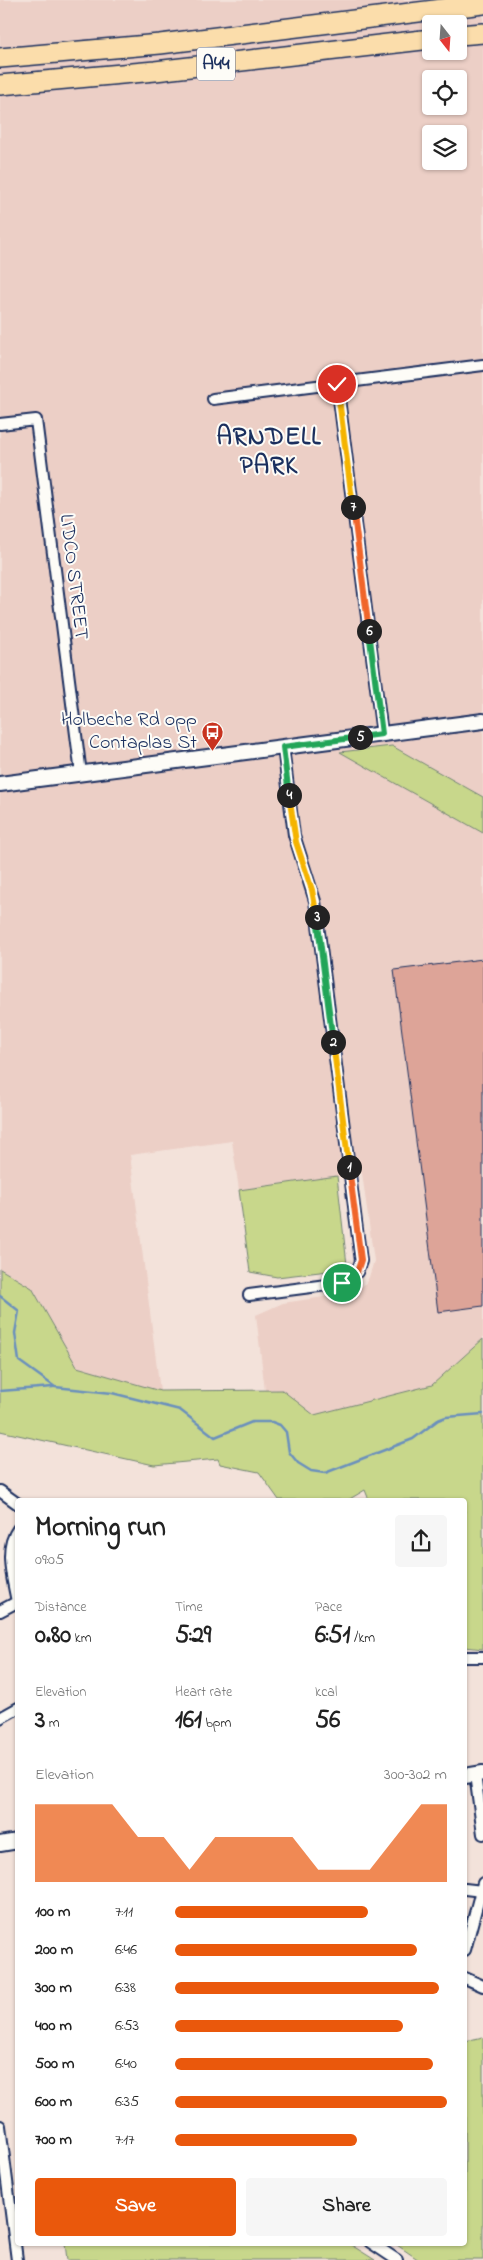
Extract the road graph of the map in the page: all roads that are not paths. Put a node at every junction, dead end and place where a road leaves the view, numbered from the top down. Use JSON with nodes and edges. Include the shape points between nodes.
{"nodes":[{"id":1,"x":483,"y":4,"type":"edge"},
{"id":2,"x":483,"y":33,"type":"edge"},
{"id":3,"x":468,"y":35,"type":"edge"},
{"id":4,"x":422,"y":40,"type":"edge"},
{"id":5,"x":0,"y":58,"type":"edge"},
{"id":6,"x":0,"y":85,"type":"edge"},
{"id":7,"x":483,"y":365,"type":"edge"},
{"id":8,"x":337,"y":384,"type":"junction"},
{"id":9,"x":213,"y":399,"type":"dead end"},
{"id":10,"x":0,"y":424,"type":"edge"},
{"id":11,"x":483,"y":721,"type":"edge"},
{"id":12,"x":382,"y":734,"type":"junction"},
{"id":13,"x":283,"y":747,"type":"junction"},
{"id":14,"x":81,"y":774,"type":"junction"},
{"id":15,"x":0,"y":784,"type":"edge"},
{"id":16,"x":249,"y":1295,"type":"dead end"},
{"id":17,"x":0,"y":1491,"type":"edge"},
{"id":18,"x":15,"y":1502,"type":"edge"},
{"id":19,"x":15,"y":1535,"type":"edge"},
{"id":20,"x":15,"y":1590,"type":"edge"},
{"id":21,"x":15,"y":1603,"type":"edge"},
{"id":22,"x":0,"y":1611,"type":"edge"},
{"id":23,"x":467,"y":1657,"type":"edge"},
{"id":24,"x":483,"y":1657,"type":"edge"},
{"id":25,"x":15,"y":1710,"type":"edge"},
{"id":26,"x":0,"y":1718,"type":"edge"},
{"id":27,"x":474,"y":1775,"type":"edge"},
{"id":28,"x":483,"y":1834,"type":"edge"},
{"id":29,"x":15,"y":1842,"type":"edge"},
{"id":30,"x":0,"y":1844,"type":"edge"},
{"id":31,"x":482,"y":1887,"type":"edge"},
{"id":32,"x":467,"y":1889,"type":"edge"},
{"id":33,"x":467,"y":1943,"type":"edge"},
{"id":34,"x":467,"y":1979,"type":"edge"},
{"id":35,"x":483,"y":1986,"type":"edge"},
{"id":36,"x":0,"y":2126,"type":"edge"},
{"id":37,"x":3,"y":2166,"type":"edge"},
{"id":38,"x":376,"y":2246,"type":"edge"},
{"id":39,"x":17,"y":2260,"type":"edge"},
{"id":40,"x":396,"y":2260,"type":"edge"}],
"edges":[{"from":1,"to":5,"type":"highway","number":"A44","via":[[160,44]]},
{"from":2,"to":3,"type":"highway"},
{"from":4,"to":6,"type":"highway","number":"A44","via":[[174,69]]},
{"from":7,"to":8,"type":"street"},
{"from":8,"to":9,"type":"street"},
{"from":8,"to":12,"type":"street"},
{"from":10,"to":14,"type":"street","name":"LIDCO STREET","via":[[36,420]]},
{"from":11,"to":12,"type":"street"},
{"from":12,"to":13,"type":"street"},
{"from":13,"to":14,"type":"street"},
{"from":13,"to":16,"type":"street","via":[[294,835],[315,902],[361,1260],[357,1272],[342,1283]]},
{"from":14,"to":15,"type":"street"},
{"from":17,"to":18,"type":"street"},
{"from":19,"to":20,"type":"street","via":[[10,1560]]},
{"from":21,"to":22,"type":"street"},
{"from":23,"to":24,"type":"street"},
{"from":25,"to":26,"type":"street"},
{"from":27,"to":28,"type":"street"},
{"from":29,"to":30,"type":"street"},
{"from":31,"to":32,"type":"street"},
{"from":31,"to":33,"type":"street"},
{"from":34,"to":35,"type":"street"},
{"from":36,"to":37,"type":"street"},
{"from":37,"to":39,"type":"street"},
{"from":38,"to":40,"type":"street"}]}
